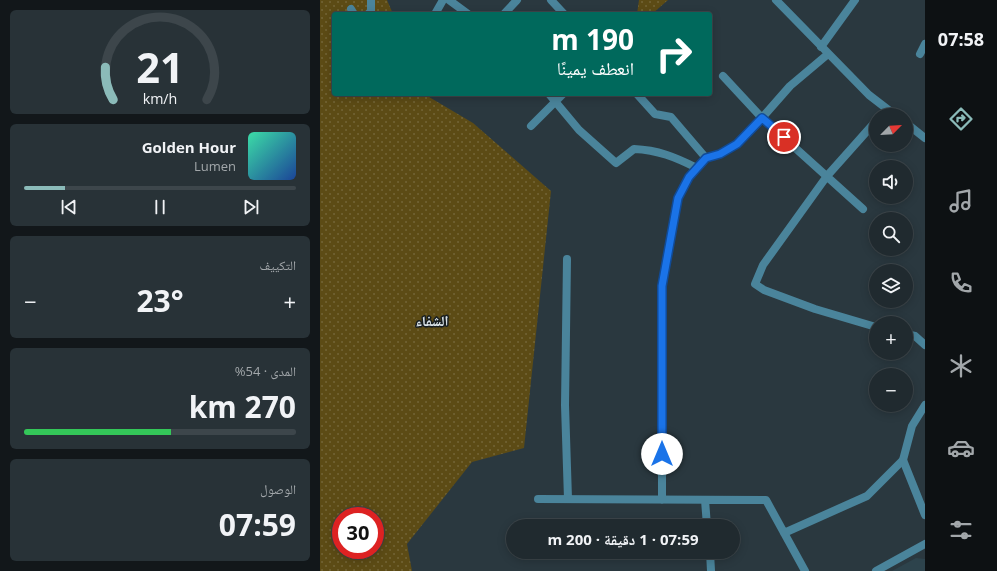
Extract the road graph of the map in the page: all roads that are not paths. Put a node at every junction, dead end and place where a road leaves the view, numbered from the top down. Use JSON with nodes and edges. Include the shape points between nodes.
{"nodes":[{"id":1,"x":371,"y":0,"type":"edge"},
{"id":2,"x":443,"y":0,"type":"edge"},
{"id":3,"x":449,"y":0,"type":"edge"},
{"id":4,"x":517,"y":0,"type":"edge"},
{"id":5,"x":551,"y":0,"type":"edge"},
{"id":6,"x":776,"y":0,"type":"edge"},
{"id":7,"x":855,"y":0,"type":"edge"},
{"id":8,"x":370,"y":12,"type":"edge"},
{"id":9,"x":436,"y":12,"type":"edge"},
{"id":10,"x":465,"y":12,"type":"edge"},
{"id":11,"x":506,"y":12,"type":"edge"},
{"id":12,"x":562,"y":12,"type":"edge"},
{"id":13,"x":925,"y":44,"type":"edge"},
{"id":14,"x":824,"y":50,"type":"junction"},
{"id":15,"x":920,"y":54,"type":"dead end"},
{"id":16,"x":722,"y":76,"type":"dead end"},
{"id":17,"x":551,"y":96,"type":"edge"},
{"id":18,"x":561,"y":96,"type":"edge"},
{"id":19,"x":639,"y":96,"type":"edge"},
{"id":20,"x":555,"y":101,"type":"junction"},
{"id":21,"x":881,"y":108,"type":"edge"},
{"id":22,"x":762,"y":118,"type":"junction"},
{"id":23,"x":531,"y":126,"type":"dead end"},
{"id":24,"x":913,"y":129,"type":"edge"},
{"id":25,"x":869,"y":130,"type":"edge"},
{"id":26,"x":925,"y":138,"type":"edge"},
{"id":27,"x":706,"y":158,"type":"junction"},
{"id":28,"x":697,"y":168,"type":"junction"},
{"id":29,"x":827,"y":176,"type":"junction"},
{"id":30,"x":863,"y":209,"type":"dead end"},
{"id":31,"x":567,"y":259,"type":"dead end"},
{"id":32,"x":869,"y":325,"type":"edge"},
{"id":33,"x":913,"y":336,"type":"edge"},
{"id":34,"x":925,"y":345,"type":"edge"},
{"id":35,"x":925,"y":406,"type":"edge"},
{"id":36,"x":903,"y":460,"type":"junction"},
{"id":37,"x":538,"y":499,"type":"dead end"},
{"id":38,"x":568,"y":499,"type":"junction"},
{"id":39,"x":662,"y":500,"type":"junction"},
{"id":40,"x":705,"y":500,"type":"junction"},
{"id":41,"x":925,"y":515,"type":"edge"},
{"id":42,"x":706,"y":519,"type":"edge"},
{"id":43,"x":784,"y":533,"type":"junction"},
{"id":44,"x":925,"y":544,"type":"edge"},
{"id":45,"x":710,"y":559,"type":"edge"},
{"id":46,"x":711,"y":571,"type":"edge"},
{"id":47,"x":805,"y":571,"type":"edge"},
{"id":48,"x":876,"y":571,"type":"edge"}],
"edges":[{"from":1,"to":8,"type":"street"},
{"from":2,"to":9,"type":"street"},
{"from":3,"to":10,"type":"street"},
{"from":4,"to":11,"type":"street"},
{"from":5,"to":12,"type":"street"},
{"from":6,"to":14,"type":"street"},
{"from":7,"to":14,"type":"street"},
{"from":13,"to":15,"type":"street"},
{"from":14,"to":21,"type":"street"},
{"from":14,"to":22,"type":"street"},
{"from":16,"to":22,"type":"street"},
{"from":17,"to":20,"type":"street"},
{"from":18,"to":20,"type":"street"},
{"from":19,"to":27,"type":"street","via":[[655,114],[671,117]]},
{"from":20,"to":23,"type":"street"},
{"from":20,"to":28,"type":"street","via":[[579,130],[616,163],[634,148],[672,156]]},
{"from":22,"to":27,"type":"street","via":[[737,144],[720,154]]},
{"from":22,"to":29,"type":"street"},
{"from":24,"to":26,"type":"street"},
{"from":25,"to":29,"type":"street"},
{"from":27,"to":28,"type":"street"},
{"from":28,"to":39,"type":"street","via":[[678,198],[662,286]]},
{"from":29,"to":30,"type":"street"},
{"from":29,"to":32,"type":"street","via":[[763,266],[755,284],[764,290],[815,309]]},
{"from":31,"to":38,"type":"street","via":[[565,405]]},
{"from":33,"to":34,"type":"street"},
{"from":35,"to":36,"type":"street","via":[[912,426]]},
{"from":36,"to":41,"type":"street"},
{"from":36,"to":43,"type":"street","via":[[867,496]]},
{"from":37,"to":38,"type":"street"},
{"from":38,"to":39,"type":"street"},
{"from":39,"to":40,"type":"street"},
{"from":40,"to":42,"type":"street"},
{"from":40,"to":43,"type":"street","via":[[766,500]]},
{"from":43,"to":47,"type":"street"},
{"from":44,"to":48,"type":"street"},
{"from":45,"to":46,"type":"street"}]}
